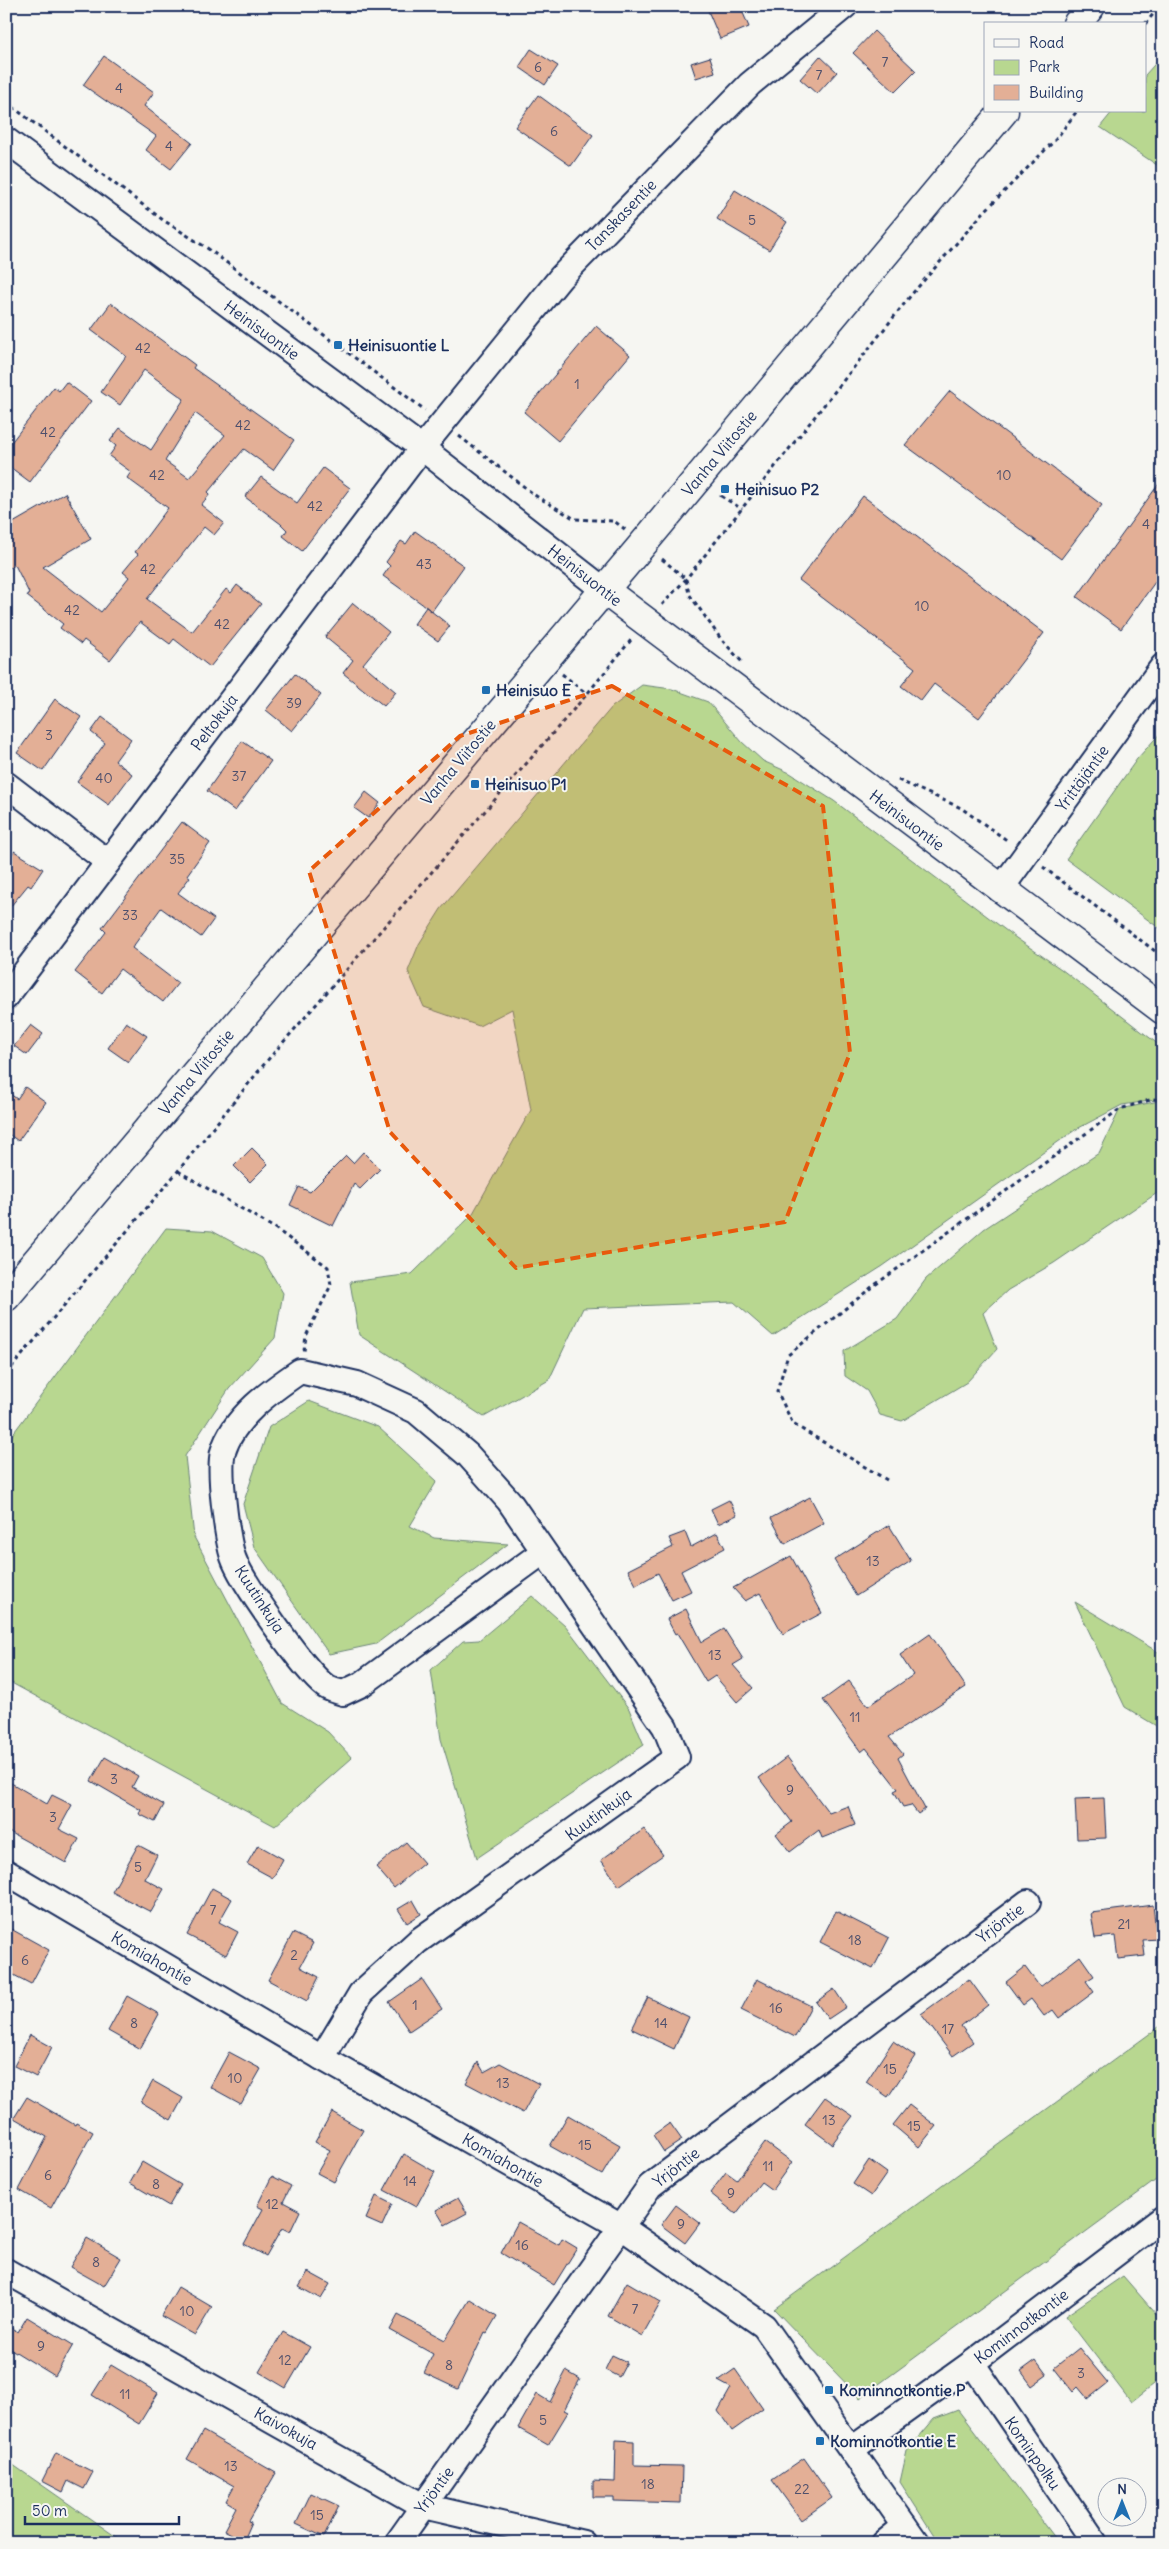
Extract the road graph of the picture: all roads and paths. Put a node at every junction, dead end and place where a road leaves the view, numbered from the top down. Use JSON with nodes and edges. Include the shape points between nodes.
{"nodes":[{"id":1,"x":845,"y":6,"type":"edge"},
{"id":2,"x":1091,"y":6,"type":"edge"},
{"id":3,"x":1160,"y":6,"type":"edge"},
{"id":4,"x":1079,"y":22,"type":"edge"},
{"id":5,"x":1146,"y":23,"type":"edge"},
{"id":6,"x":6,"y":102,"type":"edge"},
{"id":7,"x":1003,"y":112,"type":"edge"},
{"id":8,"x":1076,"y":112,"type":"edge"},
{"id":9,"x":6,"y":140,"type":"edge"},
{"id":10,"x":442,"y":423,"type":"junction"},
{"id":11,"x":422,"y":448,"type":"junction"},
{"id":12,"x":725,"y":489,"type":"dead end"},
{"id":13,"x":742,"y":509,"type":"junction"},
{"id":14,"x":643,"y":544,"type":"junction"},
{"id":15,"x":686,"y":579,"type":"junction"},
{"id":16,"x":604,"y":590,"type":"junction"},
{"id":17,"x":646,"y":622,"type":"junction"},
{"id":18,"x":545,"y":660,"type":"junction"},
{"id":19,"x":745,"y":665,"type":"dead end"},
{"id":20,"x":1163,"y":666,"type":"edge"},
{"id":21,"x":587,"y":694,"type":"junction"},
{"id":22,"x":889,"y":776,"type":"dead end"},
{"id":23,"x":6,"y":784,"type":"edge"},
{"id":24,"x":1027,"y":855,"type":"junction"},
{"id":25,"x":108,"y":862,"type":"junction"},
{"id":26,"x":1000,"y":890,"type":"junction"},
{"id":27,"x":1163,"y":957,"type":"edge"},
{"id":28,"x":6,"y":997,"type":"edge"},
{"id":29,"x":1163,"y":1010,"type":"edge"},
{"id":30,"x":1163,"y":1100,"type":"edge"},
{"id":31,"x":178,"y":1171,"type":"junction"},
{"id":32,"x":6,"y":1297,"type":"edge"},
{"id":33,"x":300,"y":1371,"type":"junction"},
{"id":34,"x":6,"y":1374,"type":"edge"},
{"id":35,"x":887,"y":1480,"type":"dead end"},
{"id":36,"x":543,"y":1552,"type":"junction"},
{"id":37,"x":6,"y":1872,"type":"edge"},
{"id":38,"x":1028,"y":1902,"type":"dead end"},
{"id":39,"x":322,"y":2058,"type":"junction"},
{"id":40,"x":1163,"y":2218,"type":"edge"},
{"id":41,"x":620,"y":2226,"type":"junction"},
{"id":42,"x":6,"y":2271,"type":"edge"},
{"id":43,"x":972,"y":2363,"type":"junction"},
{"id":44,"x":852,"y":2449,"type":"junction"},
{"id":45,"x":423,"y":2506,"type":"junction"},
{"id":46,"x":911,"y":2534,"type":"edge"},
{"id":47,"x":1099,"y":2542,"type":"edge"},
{"id":48,"x":397,"y":2543,"type":"edge"},
{"id":49,"x":583,"y":2543,"type":"edge"},
{"id":50,"x":884,"y":2543,"type":"edge"}],
"edges":[{"from":1,"to":10,"type":"street","name":"Tanskasentie","via":[[750,84],[561,277]]},
{"from":2,"to":4,"type":"main road"},
{"from":3,"to":5,"type":"path"},
{"from":6,"to":10,"type":"path"},
{"from":7,"to":14,"type":"main road","name":"Vanha Viitostie"},
{"from":8,"to":13,"type":"path","via":[[1056,139],[983,213],[912,294]]},
{"from":9,"to":11,"type":"street","name":"Heinisuontie"},
{"from":10,"to":11,"type":"street","name":"Tanskasentie"},
{"from":10,"to":14,"type":"path","via":[[536,496],[574,519],[614,521]]},
{"from":11,"to":16,"type":"street","name":"Heinisuontie"},
{"from":11,"to":25,"type":"street","name":"Peltokuja"},
{"from":12,"to":13,"type":"path","via":[[721,496]]},
{"from":13,"to":15,"type":"path"},
{"from":14,"to":15,"type":"path"},
{"from":14,"to":16,"type":"main road","name":"Vanha Viitostie"},
{"from":15,"to":17,"type":"path"},
{"from":15,"to":19,"type":"path","via":[[689,594],[721,639]]},
{"from":16,"to":17,"type":"main road","name":"Heinisuontie"},
{"from":16,"to":18,"type":"main road","name":"Vanha Viitostie"},
{"from":17,"to":21,"type":"path"},
{"from":17,"to":26,"type":"main road","name":"Heinisuontie"},
{"from":18,"to":21,"type":"path"},
{"from":18,"to":32,"type":"main road","name":"Vanha Viitostie"},
{"from":20,"to":24,"type":"street","name":"Yrittäjäntie"},
{"from":21,"to":31,"type":"path","via":[[266,1062]]},
{"from":22,"to":24,"type":"path","via":[[961,808]]},
{"from":23,"to":25,"type":"street"},
{"from":24,"to":26,"type":"street","name":"Yrittäjäntie"},
{"from":24,"to":27,"type":"path"},
{"from":25,"to":28,"type":"street","name":"Peltokuja"},
{"from":26,"to":29,"type":"main road","name":"Heinisuontie"},
{"from":30,"to":35,"type":"path","via":[[1154,1099],[1120,1109],[872,1287],[788,1355],[777,1391],[793,1424]]},
{"from":31,"to":33,"type":"path","via":[[276,1229],[328,1267],[331,1285],[306,1336]]},
{"from":31,"to":34,"type":"path"},
{"from":33,"to":36,"type":"street","name":"Kuutinkuja","via":[[357,1384],[416,1411],[468,1455],[509,1501]]},
{"from":33,"to":36,"type":"street","name":"Kuutinkuja","via":[[265,1395],[240,1422],[223,1452],[223,1507],[233,1558],[306,1666],[326,1687],[343,1693],[362,1684]]},
{"from":36,"to":39,"type":"street","name":"Kuutinkuja","via":[[665,1727],[677,1757],[418,1941],[361,1993]]},
{"from":37,"to":39,"type":"street","name":"Komiahontie"},
{"from":38,"to":41,"type":"street","name":"Yrjöntie","via":[[650,2186]]},
{"from":39,"to":41,"type":"street","name":"Komiahontie"},
{"from":40,"to":43,"type":"street","name":"Kominnotkontie"},
{"from":41,"to":44,"type":"street","name":"Komiahontie","via":[[764,2326]]},
{"from":41,"to":45,"type":"street","name":"Yrjöntie"},
{"from":42,"to":45,"type":"street","name":"Kaivokuja"},
{"from":43,"to":44,"type":"street","name":"Kominnotkontie"},
{"from":43,"to":47,"type":"street","name":"Kominpolku"},
{"from":44,"to":46,"type":"street","name":"Komiahontie"},
{"from":45,"to":48,"type":"street","name":"Yrjöntie"},
{"from":45,"to":49,"type":"street","name":"Kaivokuja"},
{"from":46,"to":50,"type":"street"}]}
